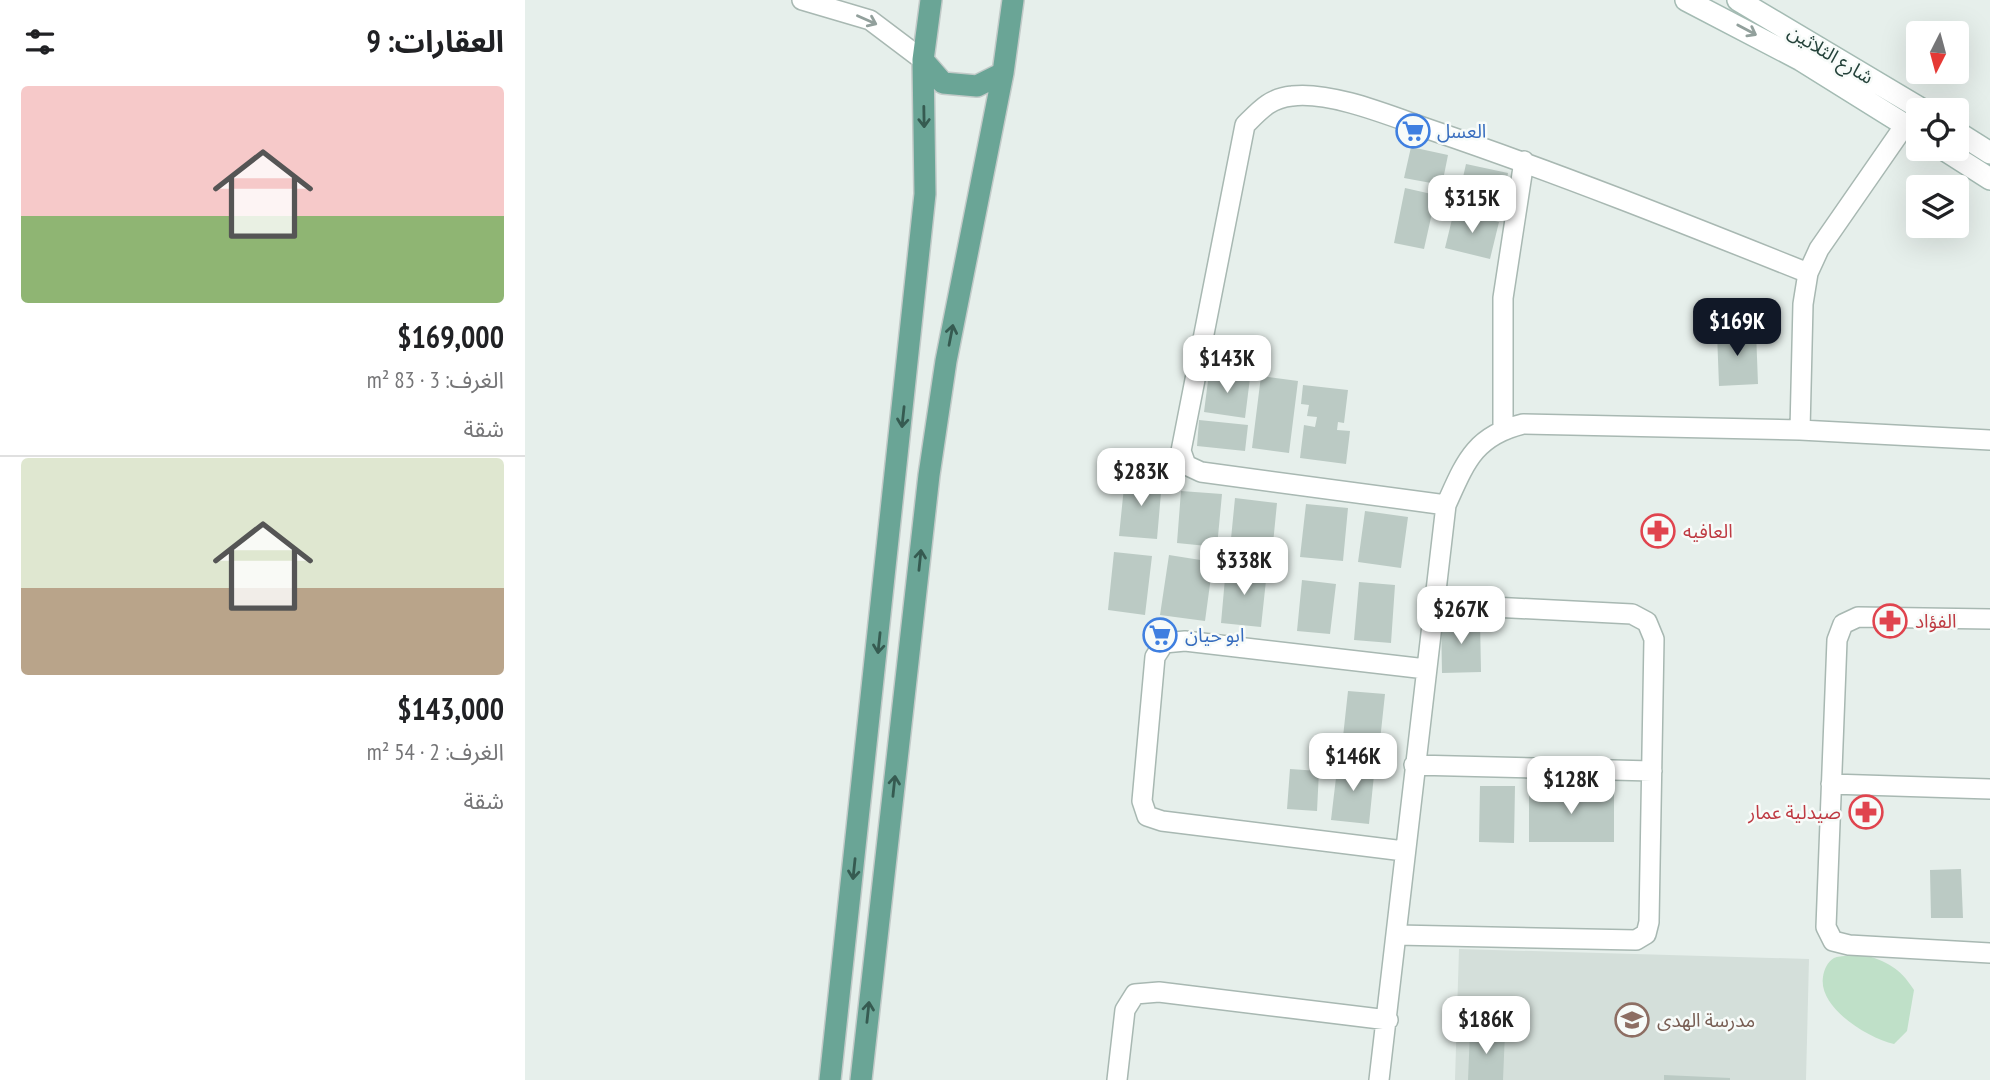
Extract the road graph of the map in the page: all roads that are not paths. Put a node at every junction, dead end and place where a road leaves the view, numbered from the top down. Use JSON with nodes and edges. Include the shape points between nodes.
{"nodes":[{"id":1,"x":802,"y":0,"type":"edge"},
{"id":2,"x":931,"y":0,"type":"edge"},
{"id":3,"x":1013,"y":0,"type":"edge"},
{"id":4,"x":1686,"y":0,"type":"edge"},
{"id":5,"x":1738,"y":0,"type":"edge"},
{"id":6,"x":1811,"y":41,"type":"junction"},
{"id":7,"x":923,"y":60,"type":"junction"},
{"id":8,"x":1801,"y":61,"type":"junction"},
{"id":9,"x":1003,"y":73,"type":"junction"},
{"id":10,"x":1906,"y":100,"type":"edge"},
{"id":11,"x":1906,"y":125,"type":"edge"},
{"id":12,"x":1906,"y":137,"type":"edge"},
{"id":13,"x":1969,"y":140,"type":"edge"},
{"id":14,"x":1990,"y":153,"type":"edge"},
{"id":15,"x":1524,"y":161,"type":"junction"},
{"id":16,"x":1962,"y":161,"type":"edge"},
{"id":17,"x":1990,"y":178,"type":"edge"},
{"id":18,"x":1808,"y":273,"type":"junction"},
{"id":19,"x":1503,"y":429,"type":"junction"},
{"id":20,"x":1800,"y":430,"type":"junction"},
{"id":21,"x":1990,"y":440,"type":"edge"},
{"id":22,"x":1445,"y":505,"type":"junction"},
{"id":23,"x":1434,"y":604,"type":"junction"},
{"id":24,"x":1990,"y":619,"type":"edge"},
{"id":25,"x":1426,"y":669,"type":"junction"},
{"id":26,"x":1415,"y":765,"type":"junction"},
{"id":27,"x":1652,"y":771,"type":"junction"},
{"id":28,"x":1831,"y":784,"type":"junction"},
{"id":29,"x":1990,"y":789,"type":"edge"},
{"id":30,"x":1404,"y":851,"type":"junction"},
{"id":31,"x":1397,"y":935,"type":"junction"},
{"id":32,"x":1990,"y":953,"type":"edge"},
{"id":33,"x":1388,"y":1020,"type":"junction"},
{"id":34,"x":830,"y":1080,"type":"edge"},
{"id":35,"x":861,"y":1080,"type":"edge"},
{"id":36,"x":1117,"y":1080,"type":"edge"},
{"id":37,"x":1378,"y":1080,"type":"edge"}],
"edges":[{"from":1,"to":7,"type":"street","one_way":true,"via":[[870,20]]},
{"from":2,"to":7,"type":"main road"},
{"from":3,"to":9,"type":"main road"},
{"from":4,"to":8,"type":"main road","one_way":true},
{"from":5,"to":6,"type":"main road","name":"شارع الثلاثين"},
{"from":6,"to":8,"type":"main road"},
{"from":6,"to":10,"type":"main road","name":"شارع الثلاثين"},
{"from":7,"to":9,"type":"main road","via":[[943,83],[977,86]]},
{"from":7,"to":34,"type":"main road","one_way":true,"via":[[925,194]]},
{"from":8,"to":11,"type":"main road"},
{"from":35,"to":9,"type":"main road","one_way":true,"via":[[931,462],[946,361]]},
{"from":12,"to":18,"type":"street","via":[[1819,250]]},
{"from":13,"to":14,"type":"main road"},
{"from":15,"to":18,"type":"street"},
{"from":15,"to":19,"type":"street","via":[[1503,298]]},
{"from":15,"to":22,"type":"street","via":[[1331,99],[1294,95],[1269,100],[1245,125],[1181,451],[1186,465],[1201,472]]},
{"from":16,"to":17,"type":"main road"},
{"from":18,"to":20,"type":"street"},
{"from":19,"to":20,"type":"street","via":[[1523,424]]},
{"from":19,"to":22,"type":"street","via":[[1484,439],[1467,459]]},
{"from":20,"to":21,"type":"street"},
{"from":22,"to":23,"type":"street"},
{"from":23,"to":25,"type":"street"},
{"from":23,"to":27,"type":"street","via":[[1632,614],[1647,622],[1654,639]]},
{"from":24,"to":28,"type":"street","via":[[1858,617],[1843,624],[1837,640]]},
{"from":25,"to":26,"type":"street"},
{"from":25,"to":30,"type":"street","via":[[1185,641],[1164,643],[1155,656],[1142,801],[1147,816]]},
{"from":26,"to":27,"type":"street"},
{"from":26,"to":30,"type":"street"},
{"from":27,"to":31,"type":"street","via":[[1646,934],[1636,940]]},
{"from":28,"to":29,"type":"street"},
{"from":28,"to":32,"type":"street","via":[[1826,927],[1833,941]]},
{"from":30,"to":31,"type":"street"},
{"from":31,"to":33,"type":"street"},
{"from":33,"to":36,"type":"street","via":[[1159,992],[1135,994],[1125,1010]]},
{"from":33,"to":37,"type":"street"}]}
